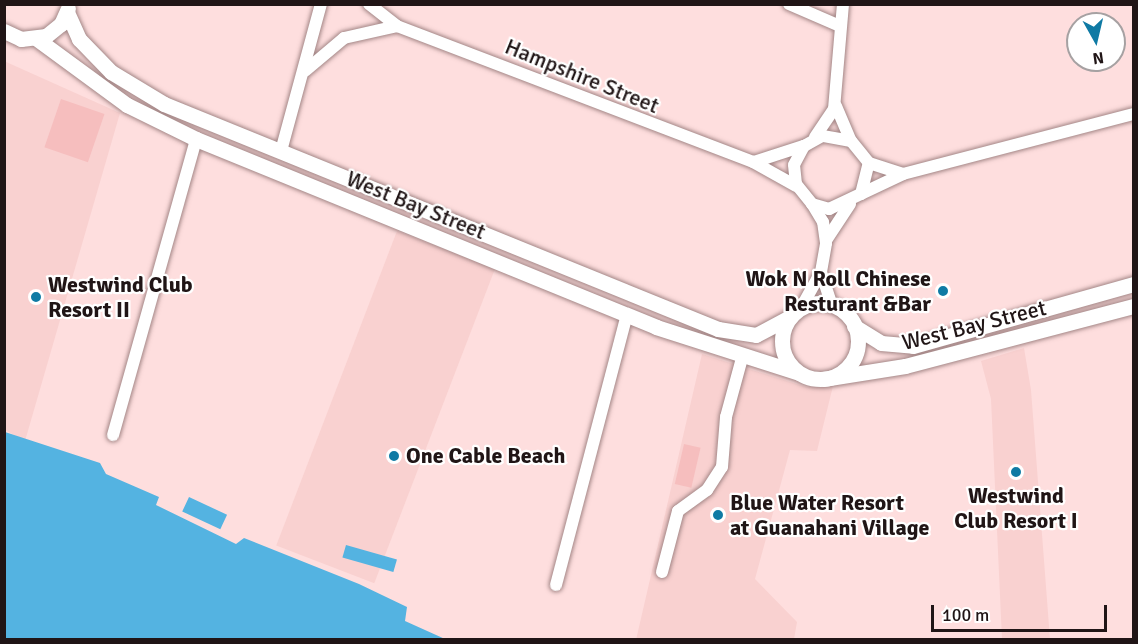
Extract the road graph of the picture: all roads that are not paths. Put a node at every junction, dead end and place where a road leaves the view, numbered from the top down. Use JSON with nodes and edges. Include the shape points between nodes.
{"nodes":[{"id":1,"x":321,"y":4,"type":"edge"},
{"id":2,"x":369,"y":4,"type":"edge"},
{"id":3,"x":789,"y":4,"type":"edge"},
{"id":4,"x":843,"y":4,"type":"edge"},
{"id":5,"x":68,"y":8,"type":"edge"},
{"id":6,"x":397,"y":26,"type":"junction"},
{"id":7,"x":840,"y":26,"type":"junction"},
{"id":8,"x":4,"y":31,"type":"edge"},
{"id":9,"x":37,"y":39,"type":"junction"},
{"id":10,"x":303,"y":72,"type":"junction"},
{"id":11,"x":836,"y":98,"type":"junction"},
{"id":12,"x":1134,"y":114,"type":"edge"},
{"id":13,"x":196,"y":139,"type":"junction"},
{"id":14,"x":851,"y":141,"type":"junction"},
{"id":15,"x":808,"y":143,"type":"junction"},
{"id":16,"x":281,"y":151,"type":"junction"},
{"id":17,"x":753,"y":162,"type":"junction"},
{"id":18,"x":869,"y":163,"type":"junction"},
{"id":19,"x":903,"y":174,"type":"junction"},
{"id":20,"x":800,"y":192,"type":"junction"},
{"id":21,"x":856,"y":198,"type":"junction"},
{"id":22,"x":812,"y":204,"type":"junction"},
{"id":23,"x":826,"y":243,"type":"junction"},
{"id":24,"x":821,"y":272,"type":"junction"},
{"id":25,"x":1134,"y":284,"type":"edge"},
{"id":26,"x":832,"y":305,"type":"junction"},
{"id":27,"x":1134,"y":306,"type":"edge"},
{"id":28,"x":795,"y":312,"type":"junction"},
{"id":29,"x":627,"y":315,"type":"junction"},
{"id":30,"x":854,"y":326,"type":"junction"},
{"id":31,"x":742,"y":358,"type":"junction"},
{"id":32,"x":799,"y":373,"type":"junction"},
{"id":33,"x":823,"y":379,"type":"junction"},
{"id":34,"x":113,"y":435,"type":"dead end"},
{"id":35,"x":662,"y":572,"type":"dead end"},
{"id":36,"x":556,"y":585,"type":"dead end"}],
"edges":[{"from":1,"to":10,"type":"street"},
{"from":2,"to":6,"type":"street","name":"Hampshire Street"},
{"from":3,"to":7,"type":"street"},
{"from":4,"to":7,"type":"street"},
{"from":5,"to":9,"type":"main road","via":[[57,28]]},
{"from":5,"to":16,"type":"main road","name":"West Bay Street","via":[[87,49],[135,90]]},
{"from":6,"to":10,"type":"street","via":[[344,38]]},
{"from":6,"to":17,"type":"street","name":"Hampshire Street"},
{"from":7,"to":11,"type":"street"},
{"from":8,"to":9,"type":"main road"},
{"from":9,"to":13,"type":"main road","name":"West Bay Street","via":[[127,105]]},
{"from":10,"to":16,"type":"street"},
{"from":11,"to":14,"type":"street","via":[[838,122]]},
{"from":11,"to":15,"type":"street","via":[[830,119]]},
{"from":12,"to":19,"type":"street"},
{"from":13,"to":29,"type":"main road","name":"West Bay Street"},
{"from":13,"to":34,"type":"street"},
{"from":14,"to":15,"type":"street","via":[[833,135]]},
{"from":14,"to":18,"type":"street"},
{"from":15,"to":17,"type":"street"},
{"from":15,"to":20,"type":"street","via":[[794,165]]},
{"from":16,"to":28,"type":"main road","name":"West Bay Street","via":[[718,329],[756,335]]},
{"from":17,"to":20,"type":"street","name":"Hampshire Street","via":[[793,182]]},
{"from":18,"to":19,"type":"street"},
{"from":18,"to":21,"type":"street"},
{"from":19,"to":21,"type":"street"},
{"from":20,"to":22,"type":"street"},
{"from":21,"to":22,"type":"street","via":[[830,209]]},
{"from":21,"to":23,"type":"street"},
{"from":22,"to":23,"type":"street","via":[[823,222]]},
{"from":23,"to":24,"type":"street"},
{"from":24,"to":26,"type":"street"},
{"from":24,"to":28,"type":"street"},
{"from":25,"to":30,"type":"main road","name":"West Bay Street","via":[[913,346],[881,344]]},
{"from":26,"to":28,"type":"main road"},
{"from":26,"to":30,"type":"main road"},
{"from":27,"to":33,"type":"main road","name":"West Bay Street","via":[[905,366]]},
{"from":28,"to":32,"type":"main road","via":[[782,342],[786,360]]},
{"from":29,"to":31,"type":"main road","name":"West Bay Street"},
{"from":29,"to":36,"type":"street"},
{"from":30,"to":33,"type":"main road","via":[[852,360]]},
{"from":31,"to":32,"type":"main road","name":"West Bay Street"},
{"from":31,"to":35,"type":"street","via":[[726,417],[722,467],[707,490],[678,511]]},
{"from":32,"to":33,"type":"main road"}]}
